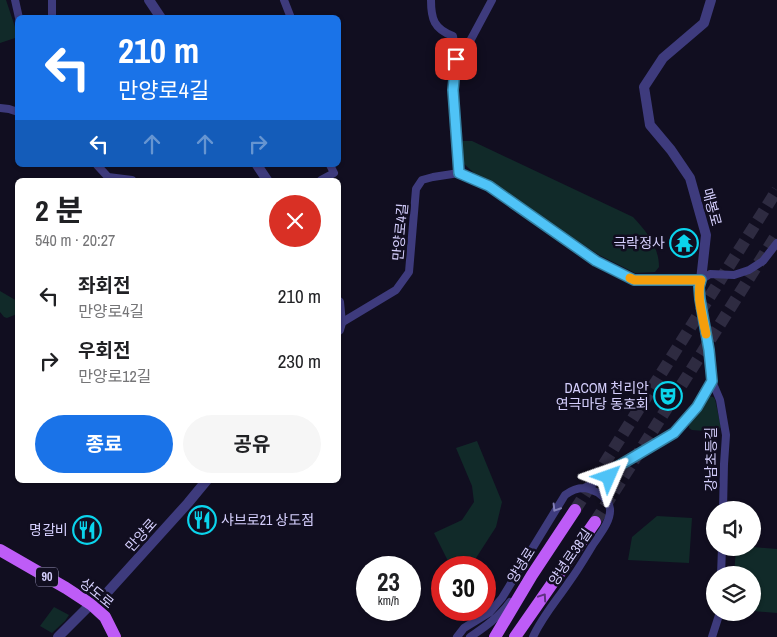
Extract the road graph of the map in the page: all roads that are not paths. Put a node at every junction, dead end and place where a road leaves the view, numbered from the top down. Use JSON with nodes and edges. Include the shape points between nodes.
{"nodes":[{"id":1,"x":15,"y":0,"type":"edge"},
{"id":2,"x":52,"y":0,"type":"edge"},
{"id":3,"x":149,"y":0,"type":"edge"},
{"id":4,"x":284,"y":0,"type":"edge"},
{"id":5,"x":431,"y":0,"type":"edge"},
{"id":6,"x":492,"y":0,"type":"edge"},
{"id":7,"x":712,"y":0,"type":"edge"},
{"id":8,"x":18,"y":15,"type":"edge"},
{"id":9,"x":52,"y":15,"type":"edge"},
{"id":10,"x":159,"y":15,"type":"edge"},
{"id":11,"x":290,"y":15,"type":"edge"},
{"id":12,"x":469,"y":43,"type":"dead end"},
{"id":13,"x":0,"y":108,"type":"edge"},
{"id":14,"x":15,"y":111,"type":"edge"},
{"id":15,"x":99,"y":167,"type":"edge"},
{"id":16,"x":108,"y":167,"type":"edge"},
{"id":17,"x":258,"y":167,"type":"edge"},
{"id":18,"x":331,"y":167,"type":"edge"},
{"id":19,"x":104,"y":173,"type":"junction"},
{"id":20,"x":459,"y":173,"type":"junction"},
{"id":21,"x":116,"y":178,"type":"edge"},
{"id":22,"x":266,"y":178,"type":"edge"},
{"id":23,"x":325,"y":178,"type":"edge"},
{"id":24,"x":777,"y":243,"type":"edge"},
{"id":25,"x":701,"y":280,"type":"junction"},
{"id":26,"x":341,"y":325,"type":"edge"},
{"id":27,"x":712,"y":381,"type":"junction"},
{"id":28,"x":610,"y":471,"type":"junction"},
{"id":29,"x":204,"y":483,"type":"edge"},
{"id":30,"x":584,"y":488,"type":"junction"},
{"id":31,"x":606,"y":499,"type":"junction"},
{"id":32,"x":723,"y":501,"type":"edge"},
{"id":33,"x":575,"y":510,"type":"tunnel mouth"},
{"id":34,"x":595,"y":522,"type":"tunnel mouth"},
{"id":35,"x":0,"y":550,"type":"edge"},
{"id":36,"x":532,"y":575,"type":"junction"},
{"id":37,"x":92,"y":605,"type":"junction"},
{"id":38,"x":531,"y":615,"type":"junction"},
{"id":39,"x":717,"y":621,"type":"edge"},
{"id":40,"x":58,"y":637,"type":"edge"},
{"id":41,"x":115,"y":637,"type":"edge"},
{"id":42,"x":457,"y":637,"type":"edge"},
{"id":43,"x":470,"y":637,"type":"edge"},
{"id":44,"x":495,"y":637,"type":"edge"},
{"id":45,"x":515,"y":637,"type":"edge"},
{"id":46,"x":523,"y":637,"type":"edge"},
{"id":47,"x":533,"y":637,"type":"edge"},
{"id":48,"x":712,"y":637,"type":"edge"}],
"edges":[{"from":1,"to":8,"type":"street"},
{"from":2,"to":9,"type":"street"},
{"from":3,"to":10,"type":"street"},
{"from":4,"to":11,"type":"street"},
{"from":5,"to":20,"type":"street","via":[[434,24],[453,36]]},
{"from":6,"to":12,"type":"street"},
{"from":7,"to":25,"type":"street","name":"매봉로","via":[[704,23],[663,58],[644,87],[650,125],[690,178],[706,235]]},
{"from":13,"to":14,"type":"street"},
{"from":15,"to":19,"type":"street"},
{"from":16,"to":19,"type":"street"},
{"from":17,"to":22,"type":"street"},
{"from":18,"to":23,"type":"street","via":[[334,173]]},
{"from":19,"to":21,"type":"street"},
{"from":20,"to":25,"type":"street","via":[[489,186],[596,261],[634,280]]},
{"from":20,"to":26,"type":"street","name":"만양로4길","via":[[422,180],[416,188],[409,272],[396,290]]},
{"from":24,"to":25,"type":"street","via":[[763,261],[749,270],[734,275],[710,274]]},
{"from":25,"to":27,"type":"street","name":"매봉로","via":[[699,287]]},
{"from":27,"to":28,"type":"street","via":[[697,407],[674,433]]},
{"from":27,"to":32,"type":"street","name":"강남초등길","via":[[720,400],[726,435]]},
{"from":28,"to":30,"type":"street"},
{"from":28,"to":31,"type":"street","name":"양녕로38길"},
{"from":29,"to":37,"type":"street","name":"만양로","via":[[104,596]]},
{"from":30,"to":31,"type":"street"},
{"from":30,"to":42,"type":"street","one_way":true,"via":[[571,490],[565,495],[502,598],[490,612],[464,628]]},
{"from":31,"to":47,"type":"street","name":"양녕로38길","via":[[610,516],[604,528]]},
{"from":33,"to":36,"type":"main road","name":"양녕로"},
{"from":38,"to":34,"type":"main road","one_way":true},
{"from":35,"to":37,"type":"main road","name":"상도로","number":"90"},
{"from":36,"to":43,"type":"street","via":[[502,612]]},
{"from":36,"to":44,"type":"main road","name":"양녕로"},
{"from":37,"to":40,"type":"street","name":"만양로"},
{"from":37,"to":41,"type":"main road","name":"상도로","number":"90","via":[[105,617]]},
{"from":38,"to":45,"type":"main road"},
{"from":38,"to":46,"type":"street"},
{"from":39,"to":48,"type":"street"}]}
